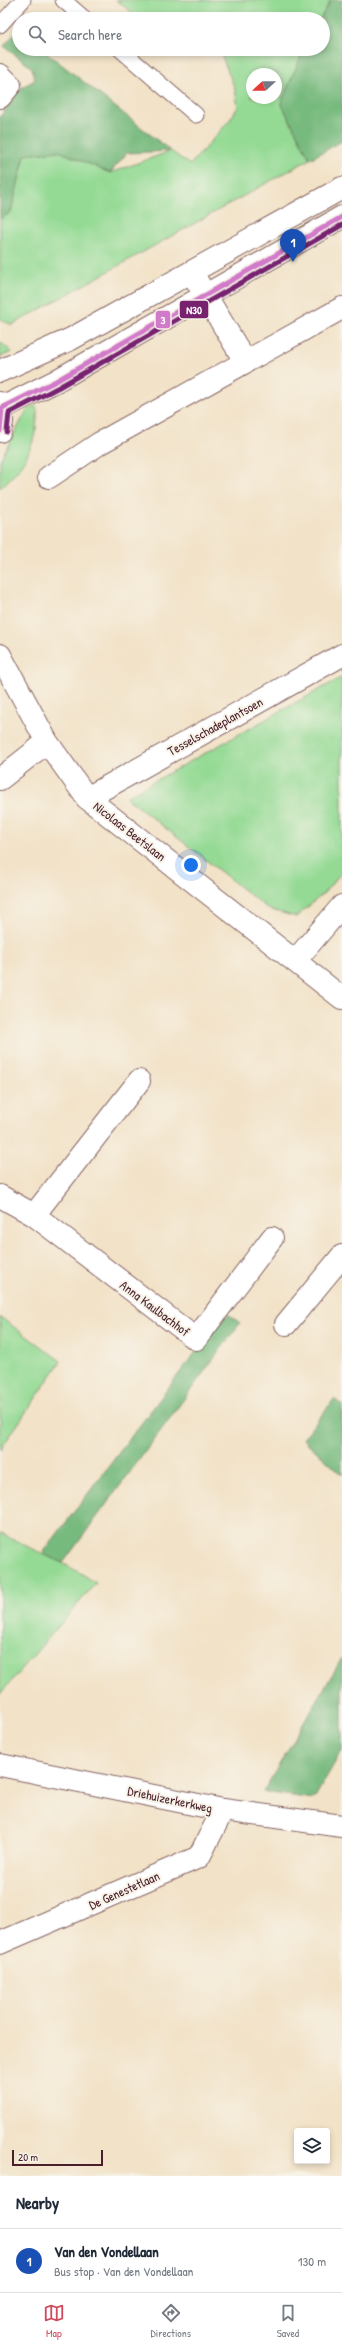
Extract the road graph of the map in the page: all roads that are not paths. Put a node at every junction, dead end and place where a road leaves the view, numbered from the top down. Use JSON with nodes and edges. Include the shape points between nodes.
{"nodes":[{"id":1,"x":23,"y":0,"type":"edge"},
{"id":2,"x":63,"y":0,"type":"edge"},
{"id":3,"x":77,"y":12,"type":"edge"},
{"id":4,"x":0,"y":25,"type":"edge"},
{"id":5,"x":128,"y":56,"type":"edge"},
{"id":6,"x":196,"y":115,"type":"dead end"},
{"id":7,"x":342,"y":188,"type":"edge"},
{"id":8,"x":342,"y":217,"type":"edge"},
{"id":9,"x":192,"y":273,"type":"junction"},
{"id":10,"x":204,"y":296,"type":"junction"},
{"id":11,"x":342,"y":308,"type":"edge"},
{"id":12,"x":245,"y":362,"type":"junction"},
{"id":13,"x":0,"y":371,"type":"edge"},
{"id":14,"x":1,"y":406,"type":"edge"},
{"id":15,"x":0,"y":431,"type":"edge"},
{"id":16,"x":49,"y":477,"type":"dead end"},
{"id":17,"x":342,"y":655,"type":"edge"},
{"id":18,"x":0,"y":656,"type":"edge"},
{"id":19,"x":47,"y":742,"type":"junction"},
{"id":20,"x":0,"y":779,"type":"edge"},
{"id":21,"x":87,"y":798,"type":"junction"},
{"id":22,"x":342,"y":906,"type":"edge"},
{"id":23,"x":295,"y":962,"type":"junction"},
{"id":24,"x":342,"y":998,"type":"edge"},
{"id":25,"x":139,"y":1081,"type":"dead end"},
{"id":26,"x":0,"y":1196,"type":"edge"},
{"id":27,"x":34,"y":1215,"type":"junction"},
{"id":28,"x":272,"y":1238,"type":"dead end"},
{"id":29,"x":342,"y":1256,"type":"edge"},
{"id":30,"x":286,"y":1324,"type":"dead end"},
{"id":31,"x":0,"y":1765,"type":"edge"},
{"id":32,"x":223,"y":1810,"type":"junction"},
{"id":33,"x":342,"y":1826,"type":"edge"},
{"id":34,"x":0,"y":1943,"type":"edge"}],
"edges":[{"from":1,"to":4,"type":"lane"},
{"from":2,"to":3,"type":"lane"},
{"from":5,"to":6,"type":"lane"},
{"from":7,"to":9,"type":"street"},
{"from":8,"to":10,"type":"street"},
{"from":9,"to":10,"type":"street"},
{"from":9,"to":13,"type":"street","via":[[71,339]]},
{"from":10,"to":12,"type":"street"},
{"from":10,"to":14,"type":"street","via":[[56,381]]},
{"from":11,"to":12,"type":"street"},
{"from":12,"to":16,"type":"street","via":[[100,443]]},
{"from":14,"to":15,"type":"street"},
{"from":17,"to":21,"type":"street","name":"Tesselschadeplantsoen"},
{"from":18,"to":19,"type":"street","name":"Nicolaas Beetslaan"},
{"from":19,"to":20,"type":"street"},
{"from":19,"to":21,"type":"street","name":"Nicolaas Beetslaan"},
{"from":21,"to":23,"type":"street","name":"Nicolaas Beetslaan"},
{"from":22,"to":23,"type":"street"},
{"from":23,"to":24,"type":"street","name":"Nicolaas Beetslaan"},
{"from":25,"to":27,"type":"street"},
{"from":26,"to":27,"type":"street","name":"Anna Kaulbachhof"},
{"from":27,"to":28,"type":"street","name":"Anna Kaulbachhof","via":[[196,1339]]},
{"from":29,"to":30,"type":"street"},
{"from":31,"to":32,"type":"street","name":"Driehuizerkerkweg"},
{"from":32,"to":33,"type":"street","name":"Driehuizerkerkweg"},
{"from":32,"to":34,"type":"street","name":"De Genestetlaan","via":[[199,1857]]}]}
